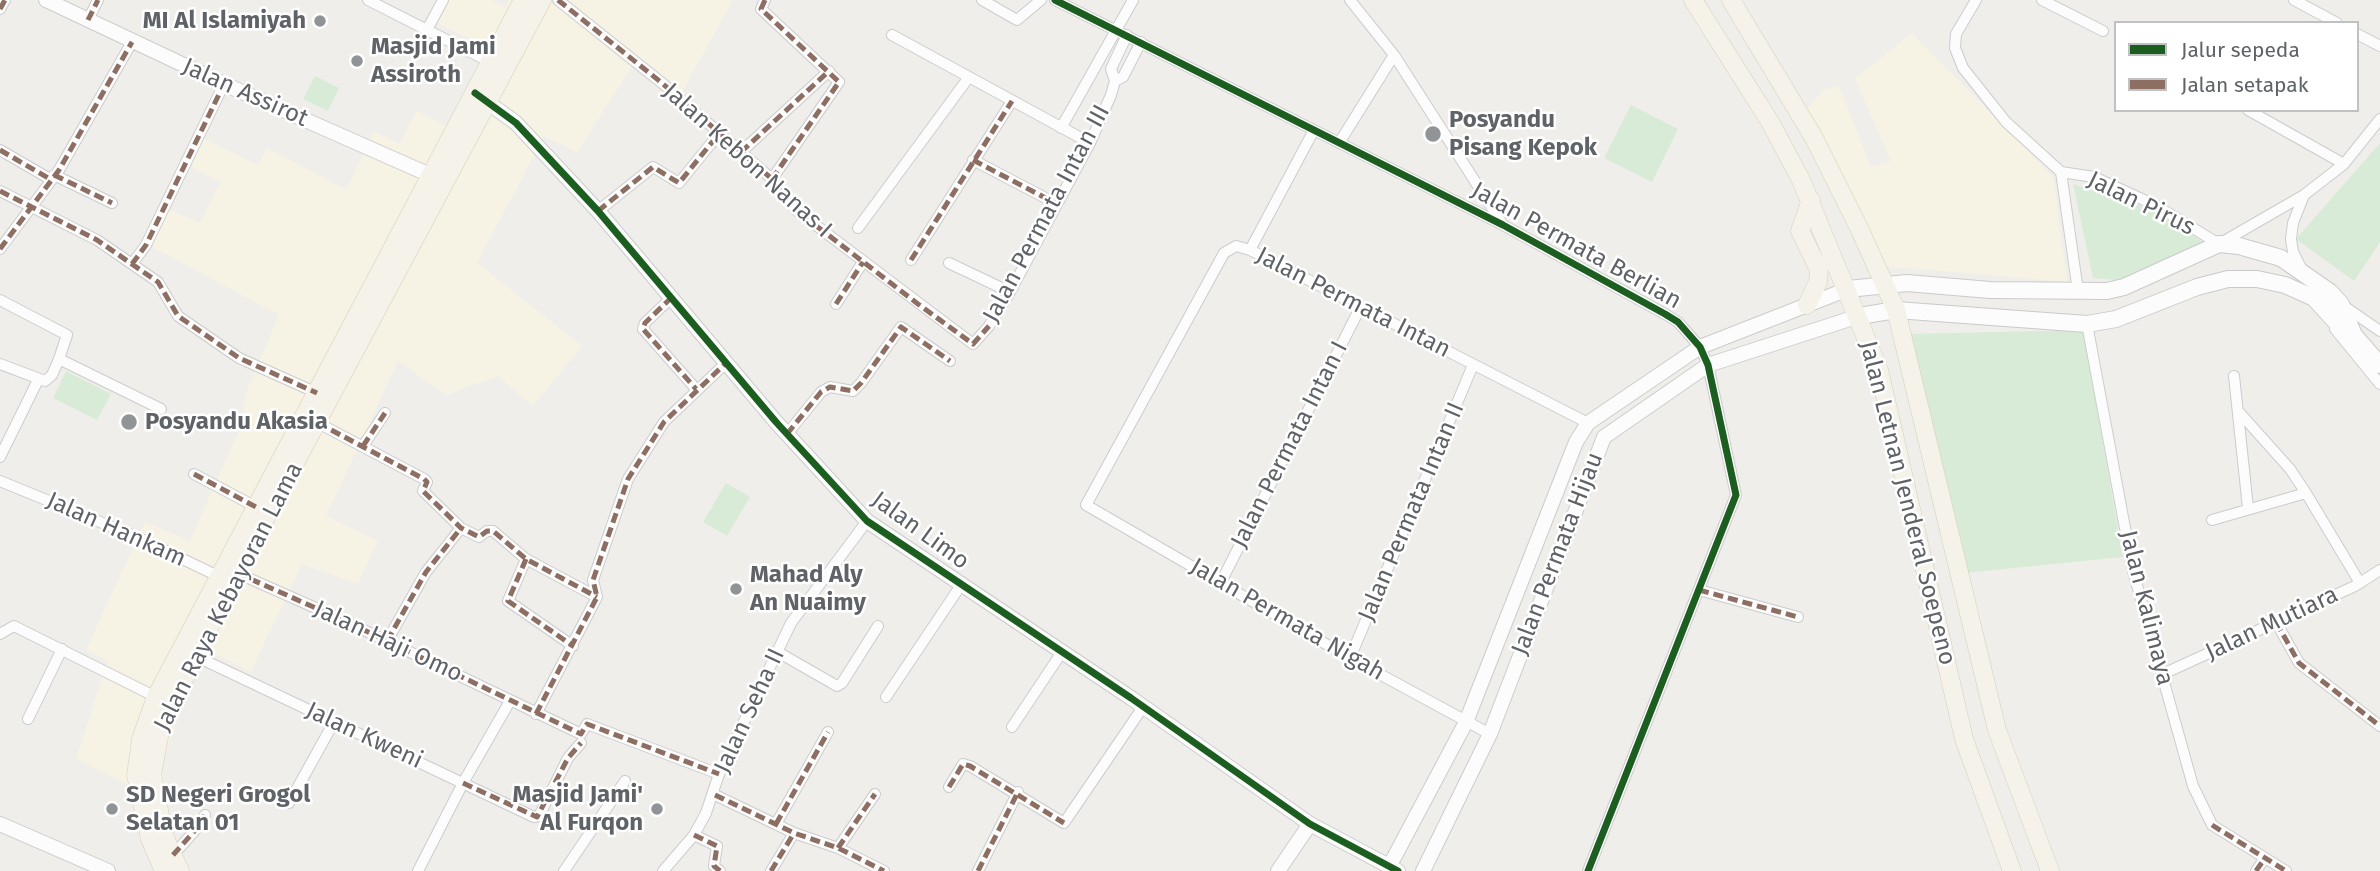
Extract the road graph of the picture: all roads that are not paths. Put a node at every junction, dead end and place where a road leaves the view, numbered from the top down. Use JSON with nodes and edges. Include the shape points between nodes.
{"nodes":[{"id":1,"x":5,"y":0,"type":"edge"},
{"id":2,"x":46,"y":0,"type":"edge"},
{"id":3,"x":98,"y":0,"type":"edge"},
{"id":4,"x":369,"y":0,"type":"edge"},
{"id":5,"x":443,"y":0,"type":"edge"},
{"id":6,"x":523,"y":0,"type":"edge"},
{"id":7,"x":542,"y":0,"type":"edge"},
{"id":8,"x":558,"y":0,"type":"edge"},
{"id":9,"x":765,"y":0,"type":"edge"},
{"id":10,"x":982,"y":0,"type":"edge"},
{"id":11,"x":1041,"y":0,"type":"edge"},
{"id":12,"x":1055,"y":0,"type":"edge"},
{"id":13,"x":1133,"y":0,"type":"edge"},
{"id":14,"x":1350,"y":0,"type":"edge"},
{"id":15,"x":1693,"y":0,"type":"edge"},
{"id":16,"x":1731,"y":0,"type":"edge"},
{"id":17,"x":1976,"y":0,"type":"edge"},
{"id":18,"x":2042,"y":0,"type":"edge"},
{"id":19,"x":2294,"y":0,"type":"edge"},
{"id":20,"x":0,"y":9,"type":"edge"},
{"id":21,"x":88,"y":20,"type":"junction"},
{"id":22,"x":2333,"y":21,"type":"edge"},
{"id":23,"x":428,"y":28,"type":"junction"},
{"id":24,"x":2103,"y":31,"type":"dead end"},
{"id":25,"x":1123,"y":32,"type":"junction"},
{"id":26,"x":2359,"y":34,"type":"edge"},
{"id":27,"x":892,"y":35,"type":"dead end"},
{"id":28,"x":132,"y":42,"type":"junction"},
{"id":29,"x":1141,"y":42,"type":"junction"},
{"id":30,"x":2380,"y":46,"type":"edge"},
{"id":31,"x":1394,"y":55,"type":"junction"},
{"id":32,"x":498,"y":66,"type":"junction"},
{"id":33,"x":829,"y":71,"type":"junction"},
{"id":34,"x":969,"y":77,"type":"junction"},
{"id":35,"x":1115,"y":81,"type":"junction"},
{"id":36,"x":224,"y":84,"type":"junction"},
{"id":37,"x":482,"y":97,"type":"junction"},
{"id":38,"x":1012,"y":101,"type":"junction"},
{"id":39,"x":1796,"y":107,"type":"junction"},
{"id":40,"x":2252,"y":112,"type":"edge"},
{"id":41,"x":2380,"y":119,"type":"edge"},
{"id":42,"x":1769,"y":122,"type":"junction"},
{"id":43,"x":1061,"y":128,"type":"junction"},
{"id":44,"x":1314,"y":130,"type":"junction"},
{"id":45,"x":713,"y":141,"type":"dead end"},
{"id":46,"x":1090,"y":143,"type":"junction"},
{"id":47,"x":1339,"y":143,"type":"junction"},
{"id":48,"x":0,"y":150,"type":"edge"},
{"id":49,"x":741,"y":152,"type":"junction"},
{"id":50,"x":974,"y":160,"type":"junction"},
{"id":51,"x":2344,"y":164,"type":"junction"},
{"id":52,"x":2062,"y":172,"type":"junction"},
{"id":53,"x":52,"y":177,"type":"junction"},
{"id":54,"x":439,"y":179,"type":"junction"},
{"id":55,"x":772,"y":179,"type":"junction"},
{"id":56,"x":0,"y":191,"type":"edge"},
{"id":57,"x":2304,"y":195,"type":"junction"},
{"id":58,"x":1811,"y":200,"type":"junction"},
{"id":59,"x":112,"y":203,"type":"dead end"},
{"id":60,"x":1057,"y":204,"type":"junction"},
{"id":61,"x":30,"y":206,"type":"junction"},
{"id":62,"x":598,"y":211,"type":"junction"},
{"id":63,"x":1503,"y":225,"type":"junction"},
{"id":64,"x":858,"y":228,"type":"dead end"},
{"id":65,"x":2219,"y":243,"type":"junction"},
{"id":66,"x":0,"y":250,"type":"edge"},
{"id":67,"x":1250,"y":250,"type":"junction"},
{"id":68,"x":911,"y":260,"type":"dead end"},
{"id":69,"x":2188,"y":260,"type":"junction"},
{"id":70,"x":863,"y":262,"type":"junction"},
{"id":71,"x":949,"y":263,"type":"dead end"},
{"id":72,"x":132,"y":264,"type":"junction"},
{"id":73,"x":2302,"y":270,"type":"junction"},
{"id":74,"x":1884,"y":283,"type":"junction"},
{"id":75,"x":2197,"y":287,"type":"junction"},
{"id":76,"x":1848,"y":289,"type":"junction"},
{"id":77,"x":2296,"y":289,"type":"junction"},
{"id":78,"x":2078,"y":291,"type":"junction"},
{"id":79,"x":1010,"y":292,"type":"junction"},
{"id":80,"x":672,"y":297,"type":"junction"},
{"id":81,"x":0,"y":300,"type":"edge"},
{"id":82,"x":836,"y":304,"type":"dead end"},
{"id":83,"x":2341,"y":304,"type":"junction"},
{"id":84,"x":1807,"y":305,"type":"junction"},
{"id":85,"x":1360,"y":308,"type":"junction"},
{"id":86,"x":1896,"y":310,"type":"junction"},
{"id":87,"x":1859,"y":316,"type":"junction"},
{"id":88,"x":2087,"y":324,"type":"junction"},
{"id":89,"x":2380,"y":331,"type":"edge"},
{"id":90,"x":2359,"y":340,"type":"junction"},
{"id":91,"x":973,"y":344,"type":"joint"},
{"id":92,"x":1700,"y":347,"type":"junction"},
{"id":93,"x":59,"y":359,"type":"junction"},
{"id":94,"x":950,"y":361,"type":"dead end"},
{"id":95,"x":726,"y":363,"type":"junction"},
{"id":96,"x":0,"y":364,"type":"edge"},
{"id":97,"x":1473,"y":365,"type":"junction"},
{"id":98,"x":1708,"y":365,"type":"junction"},
{"id":99,"x":2380,"y":365,"type":"edge"},
{"id":100,"x":336,"y":372,"type":"junction"},
{"id":101,"x":2234,"y":376,"type":"dead end"},
{"id":102,"x":38,"y":380,"type":"junction"},
{"id":103,"x":2380,"y":384,"type":"edge"},
{"id":104,"x":696,"y":389,"type":"junction"},
{"id":105,"x":317,"y":393,"type":"junction"},
{"id":106,"x":161,"y":409,"type":"dead end"},
{"id":107,"x":2238,"y":411,"type":"junction"},
{"id":108,"x":385,"y":413,"type":"dead end"},
{"id":109,"x":1588,"y":422,"type":"junction"},
{"id":110,"x":318,"y":423,"type":"junction"},
{"id":111,"x":787,"y":434,"type":"junction"},
{"id":112,"x":363,"y":446,"type":"junction"},
{"id":113,"x":0,"y":457,"type":"edge"},
{"id":114,"x":194,"y":474,"type":"dead end"},
{"id":115,"x":0,"y":481,"type":"edge"},
{"id":116,"x":2306,"y":493,"type":"junction"},
{"id":117,"x":1086,"y":505,"type":"joint"},
{"id":118,"x":256,"y":507,"type":"junction"},
{"id":119,"x":2248,"y":508,"type":"junction"},
{"id":120,"x":2211,"y":520,"type":"dead end"},
{"id":121,"x":867,"y":521,"type":"junction"},
{"id":122,"x":461,"y":528,"type":"junction"},
{"id":123,"x":526,"y":559,"type":"junction"},
{"id":124,"x":2380,"y":570,"type":"edge"},
{"id":125,"x":229,"y":578,"type":"junction"},
{"id":126,"x":1221,"y":582,"type":"junction"},
{"id":127,"x":2360,"y":583,"type":"junction"},
{"id":128,"x":961,"y":585,"type":"junction"},
{"id":129,"x":1699,"y":590,"type":"junction"},
{"id":130,"x":597,"y":597,"type":"junction"},
{"id":131,"x":1798,"y":617,"type":"dead end"},
{"id":132,"x":2276,"y":622,"type":"junction"},
{"id":133,"x":878,"y":626,"type":"dead end"},
{"id":134,"x":0,"y":634,"type":"edge"},
{"id":135,"x":387,"y":641,"type":"junction"},
{"id":136,"x":573,"y":646,"type":"junction"},
{"id":137,"x":62,"y":649,"type":"junction"},
{"id":138,"x":776,"y":651,"type":"junction"},
{"id":139,"x":188,"y":652,"type":"junction"},
{"id":140,"x":1062,"y":653,"type":"junction"},
{"id":141,"x":1350,"y":658,"type":"junction"},
{"id":142,"x":2163,"y":674,"type":"junction"},
{"id":143,"x":156,"y":697,"type":"junction"},
{"id":144,"x":886,"y":697,"type":"dead end"},
{"id":145,"x":510,"y":701,"type":"junction"},
{"id":146,"x":1143,"y":707,"type":"junction"},
{"id":147,"x":536,"y":714,"type":"junction"},
{"id":148,"x":28,"y":719,"type":"dead end"},
{"id":149,"x":334,"y":722,"type":"junction"},
{"id":150,"x":1466,"y":722,"type":"junction"},
{"id":151,"x":2380,"y":726,"type":"edge"},
{"id":152,"x":1012,"y":727,"type":"dead end"},
{"id":153,"x":828,"y":733,"type":"dead end"},
{"id":154,"x":1490,"y":734,"type":"junction"},
{"id":155,"x":581,"y":743,"type":"dead end"},
{"id":156,"x":719,"y":774,"type":"junction"},
{"id":157,"x":625,"y":781,"type":"dead end"},
{"id":158,"x":463,"y":783,"type":"junction"},
{"id":159,"x":949,"y":787,"type":"dead end"},
{"id":160,"x":1018,"y":792,"type":"junction"},
{"id":161,"x":875,"y":794,"type":"dead end"},
{"id":162,"x":715,"y":795,"type":"junction"},
{"id":163,"x":289,"y":803,"type":"dead end"},
{"id":164,"x":205,"y":815,"type":"dead end"},
{"id":165,"x":0,"y":824,"type":"edge"},
{"id":166,"x":776,"y":824,"type":"junction"},
{"id":167,"x":1310,"y":824,"type":"junction"},
{"id":168,"x":794,"y":833,"type":"junction"},
{"id":169,"x":694,"y":835,"type":"junction"},
{"id":170,"x":838,"y":848,"type":"junction"},
{"id":171,"x":2265,"y":858,"type":"junction"},
{"id":172,"x":172,"y":866,"type":"edge"},
{"id":173,"x":1393,"y":869,"type":"edge"},
{"id":174,"x":108,"y":871,"type":"edge"},
{"id":175,"x":418,"y":871,"type":"edge"},
{"id":176,"x":564,"y":871,"type":"edge"},
{"id":177,"x":663,"y":871,"type":"edge"},
{"id":178,"x":720,"y":871,"type":"edge"},
{"id":179,"x":771,"y":871,"type":"edge"},
{"id":180,"x":884,"y":871,"type":"edge"},
{"id":181,"x":978,"y":871,"type":"edge"},
{"id":182,"x":1278,"y":871,"type":"edge"},
{"id":183,"x":1423,"y":871,"type":"edge"},
{"id":184,"x":1588,"y":871,"type":"edge"},
{"id":185,"x":2012,"y":871,"type":"edge"},
{"id":186,"x":2050,"y":871,"type":"edge"},
{"id":187,"x":2256,"y":871,"type":"edge"},
{"id":188,"x":2286,"y":871,"type":"edge"}],
"edges":[{"from":1,"to":20,"type":"street"},
{"from":2,"to":21,"type":"street","name":"Jalan Assirot"},
{"from":3,"to":21,"type":"street"},
{"from":4,"to":23,"type":"street"},
{"from":5,"to":23,"type":"street"},
{"from":6,"to":32,"type":"main road","name":"Jalan Raya Kebayoran Lama"},
{"from":7,"to":32,"type":"main road","name":"Jalan Raya Kebayoran Lama"},
{"from":8,"to":49,"type":"street","name":"Jalan Kebon Nanas I"},
{"from":9,"to":33,"type":"street","via":[[761,9]]},
{"from":10,"to":11,"type":"street","via":[[1015,20]]},
{"from":12,"to":25,"type":"street","name":"Jalan Permata Berlian"},
{"from":13,"to":25,"type":"street"},
{"from":14,"to":31,"type":"street"},
{"from":15,"to":42,"type":"main road","name":"Jalan Letnan Jenderal Soepeno"},
{"from":16,"to":39,"type":"main road","name":"Jalan Letnan Jenderal Soepeno"},
{"from":17,"to":52,"type":"street","name":"Jalan Pirus","via":[[1956,34],[1955,48],[1963,68],[2006,122]]},
{"from":18,"to":24,"type":"street"},
{"from":19,"to":22,"type":"street"},
{"from":21,"to":28,"type":"street","name":"Jalan Assirot"},
{"from":23,"to":32,"type":"street"},
{"from":25,"to":29,"type":"street","name":"Jalan Permata Berlian"},
{"from":25,"to":35,"type":"street","name":"Jalan Permata Intan III","via":[[1111,69]]},
{"from":25,"to":43,"type":"street"},
{"from":26,"to":30,"type":"street"},
{"from":27,"to":34,"type":"street"},
{"from":28,"to":36,"type":"street","name":"Jalan Assirot"},
{"from":28,"to":53,"type":"street"},
{"from":29,"to":35,"type":"street","name":"Jalan Permata Intan III","via":[[1123,77]]},
{"from":29,"to":44,"type":"street","name":"Jalan Permata Berlian"},
{"from":31,"to":47,"type":"street"},
{"from":31,"to":63,"type":"street"},
{"from":32,"to":37,"type":"main road","name":"Jalan Raya Kebayoran Lama"},
{"from":33,"to":49,"type":"street"},
{"from":33,"to":55,"type":"street","via":[[839,86]]},
{"from":34,"to":38,"type":"street"},
{"from":34,"to":64,"type":"street"},
{"from":35,"to":46,"type":"street","name":"Jalan Permata Intan III"},
{"from":36,"to":54,"type":"street","name":"Jalan Assirot"},
{"from":36,"to":72,"type":"street","via":[[146,245]]},
{"from":37,"to":54,"type":"main road","name":"Jalan Raya Kebayoran Lama"},
{"from":37,"to":62,"type":"street","name":"Jalan Limo","via":[[516,123]]},
{"from":38,"to":43,"type":"street"},
{"from":38,"to":50,"type":"street"},
{"from":39,"to":42,"type":"main road","via":[[1787,120]]},
{"from":39,"to":74,"type":"main road","name":"Jalan Letnan Jenderal Soepeno"},
{"from":40,"to":51,"type":"street"},
{"from":41,"to":51,"type":"street","name":"Jalan Permata Hijau"},
{"from":42,"to":58,"type":"main road","name":"Jalan Letnan Jenderal Soepeno"},
{"from":43,"to":46,"type":"street"},
{"from":44,"to":47,"type":"street","name":"Jalan Permata Berlian"},
{"from":44,"to":67,"type":"street"},
{"from":45,"to":62,"type":"street","via":[[679,183],[653,167]]},
{"from":46,"to":60,"type":"street","name":"Jalan Permata Intan III"},
{"from":47,"to":63,"type":"street","name":"Jalan Permata Berlian"},
{"from":48,"to":53,"type":"street"},
{"from":49,"to":55,"type":"street","name":"Jalan Kebon Nanas I"},
{"from":50,"to":60,"type":"street"},
{"from":50,"to":68,"type":"street"},
{"from":51,"to":57,"type":"street","name":"Jalan Permata Hijau"},
{"from":52,"to":65,"type":"street","name":"Jalan Pirus","via":[[2094,177]]},
{"from":52,"to":78,"type":"street","name":"Jalan Pirus"},
{"from":53,"to":59,"type":"street"},
{"from":53,"to":61,"type":"street"},
{"from":54,"to":100,"type":"main road","name":"Jalan Raya Kebayoran Lama"},
{"from":55,"to":70,"type":"street","name":"Jalan Kebon Nanas I","via":[[797,211]]},
{"from":56,"to":61,"type":"street"},
{"from":57,"to":65,"type":"street","name":"Jalan Permata Hijau"},
{"from":57,"to":73,"type":"street","via":[[2291,239]]},
{"from":58,"to":76,"type":"main road","name":"Jalan Letnan Jenderal Soepeno"},
{"from":58,"to":84,"type":"main road","via":[[1800,231],[1819,270]]},
{"from":60,"to":79,"type":"street","name":"Jalan Permata Intan III"},
{"from":61,"to":66,"type":"street"},
{"from":61,"to":72,"type":"street","via":[[97,240]]},
{"from":62,"to":80,"type":"street","name":"Jalan Limo"},
{"from":63,"to":92,"type":"street","name":"Jalan Permata Berlian","via":[[1672,318]]},
{"from":65,"to":69,"type":"main road","name":"Jalan Permata Hijau"},
{"from":65,"to":73,"type":"main road","via":[[2261,251]]},
{"from":67,"to":85,"type":"street","name":"Jalan Permata Intan"},
{"from":67,"to":117,"type":"street","name":"Jalan Permata Intan","via":[[1236,246],[1224,253]]},
{"from":69,"to":75,"type":"main road"},
{"from":69,"to":78,"type":"main road","name":"Jalan Permata Hijau","via":[[2124,287]]},
{"from":70,"to":82,"type":"street"},
{"from":70,"to":91,"type":"street","name":"Jalan Kebon Nanas I"},
{"from":71,"to":79,"type":"street"},
{"from":72,"to":105,"type":"street","via":[[158,282],[178,316],[239,358]]},
{"from":73,"to":83,"type":"main road"},
{"from":74,"to":76,"type":"main road","name":"Jalan Permata Hijau"},
{"from":74,"to":78,"type":"main road","name":"Jalan Permata Hijau"},
{"from":74,"to":86,"type":"main road","name":"Jalan Letnan Jenderal Soepeno"},
{"from":75,"to":77,"type":"main road","name":"Jalan Permata Hijau","via":[[2228,279],[2257,279]]},
{"from":75,"to":88,"type":"main road","name":"Jalan Permata Hijau","via":[[2116,319]]},
{"from":76,"to":84,"type":"street","name":"Jalan Permata Hijau"},
{"from":76,"to":87,"type":"main road","name":"Jalan Letnan Jenderal Soepeno"},
{"from":77,"to":90,"type":"main road","name":"Jalan Permata Hijau","via":[[2314,298],[2344,331]]},
{"from":77,"to":103,"type":"street"},
{"from":79,"to":91,"type":"street","name":"Jalan Permata Intan III"},
{"from":80,"to":95,"type":"street","name":"Jalan Limo"},
{"from":80,"to":104,"type":"street","via":[[643,330]]},
{"from":81,"to":93,"type":"street","via":[[67,335]]},
{"from":83,"to":89,"type":"street"},
{"from":83,"to":90,"type":"main road"},
{"from":84,"to":92,"type":"street","name":"Jalan Permata Hijau"},
{"from":85,"to":97,"type":"street","name":"Jalan Permata Intan"},
{"from":85,"to":126,"type":"street","name":"Jalan Permata Intan I"},
{"from":86,"to":87,"type":"main road","name":"Jalan Permata Hijau"},
{"from":86,"to":88,"type":"main road","name":"Jalan Permata Hijau"},
{"from":86,"to":186,"type":"main road","name":"Jalan Letnan Jenderal Soepeno","via":[[1997,730]]},
{"from":87,"to":98,"type":"street","name":"Jalan Permata Hijau"},
{"from":87,"to":185,"type":"main road","name":"Jalan Letnan Jenderal Soepeno","via":[[1879,370],[1964,739]]},
{"from":88,"to":142,"type":"street","name":"Jalan Kalimaya","via":[[2133,571]]},
{"from":90,"to":99,"type":"main road"},
{"from":92,"to":98,"type":"street","name":"Jalan Permata Berlian"},
{"from":92,"to":109,"type":"street","name":"Jalan Permata Hijau"},
{"from":93,"to":102,"type":"street","via":[[52,376]]},
{"from":93,"to":106,"type":"street"},
{"from":94,"to":111,"type":"street","via":[[901,327],[853,391],[830,387],[821,392]]},
{"from":95,"to":104,"type":"street"},
{"from":95,"to":111,"type":"street","name":"Jalan Limo"},
{"from":96,"to":102,"type":"street"},
{"from":97,"to":109,"type":"street","name":"Jalan Permata Intan"},
{"from":97,"to":141,"type":"street","name":"Jalan Permata Intan II"},
{"from":98,"to":129,"type":"street","name":"Jalan Permata Berlian","via":[[1736,488]]},
{"from":98,"to":154,"type":"street","name":"Jalan Permata Hijau","via":[[1610,432],[1599,445]]},
{"from":100,"to":105,"type":"main road","name":"Jalan Raya Kebayoran Lama"},
{"from":100,"to":110,"type":"main road","name":"Jalan Raya Kebayoran Lama"},
{"from":101,"to":107,"type":"street"},
{"from":102,"to":113,"type":"street"},
{"from":104,"to":130,"type":"street","via":[[664,422],[628,479],[593,580]]},
{"from":105,"to":118,"type":"main road","name":"Jalan Raya Kebayoran Lama"},
{"from":107,"to":116,"type":"street"},
{"from":107,"to":119,"type":"street"},
{"from":108,"to":112,"type":"street"},
{"from":109,"to":150,"type":"street","name":"Jalan Permata Hijau","via":[[1576,442]]},
{"from":110,"to":112,"type":"street"},
{"from":110,"to":125,"type":"main road","name":"Jalan Raya Kebayoran Lama"},
{"from":111,"to":121,"type":"street","name":"Jalan Limo"},
{"from":112,"to":122,"type":"street","via":[[424,479],[423,491]]},
{"from":114,"to":118,"type":"street"},
{"from":115,"to":125,"type":"street","name":"Jalan Hankam"},
{"from":116,"to":119,"type":"street"},
{"from":116,"to":127,"type":"street"},
{"from":117,"to":126,"type":"street","name":"Jalan Permata Nigah"},
{"from":118,"to":125,"type":"main road","name":"Jalan Raya Kebayoran Lama"},
{"from":119,"to":120,"type":"street"},
{"from":121,"to":128,"type":"street","name":"Jalan Limo"},
{"from":121,"to":138,"type":"street","name":"Jalan Seha II","via":[[791,623]]},
{"from":122,"to":123,"type":"street","via":[[479,537],[494,531]]},
{"from":122,"to":135,"type":"street","via":[[426,572]]},
{"from":123,"to":130,"type":"street"},
{"from":123,"to":136,"type":"street","via":[[508,601]]},
{"from":124,"to":127,"type":"street","name":"Jalan Mutiara"},
{"from":125,"to":135,"type":"street","name":"Jalan Haji Omo"},
{"from":125,"to":139,"type":"main road","name":"Jalan Raya Kebayoran Lama"},
{"from":126,"to":141,"type":"street","name":"Jalan Permata Nigah"},
{"from":127,"to":132,"type":"street","name":"Jalan Mutiara"},
{"from":128,"to":140,"type":"street","name":"Jalan Limo"},
{"from":128,"to":144,"type":"street"},
{"from":129,"to":131,"type":"street"},
{"from":129,"to":184,"type":"street","name":"Jalan Permata Berlian"},
{"from":130,"to":136,"type":"street"},
{"from":132,"to":142,"type":"street","name":"Jalan Mutiara"},
{"from":132,"to":151,"type":"street","via":[[2299,663]]},
{"from":133,"to":138,"type":"street","via":[[837,686]]},
{"from":134,"to":137,"type":"street","via":[[14,626]]},
{"from":135,"to":145,"type":"street","name":"Jalan Haji Omo"},
{"from":136,"to":147,"type":"street"},
{"from":137,"to":143,"type":"street"},
{"from":137,"to":148,"type":"street"},
{"from":138,"to":156,"type":"street","name":"Jalan Seha II"},
{"from":139,"to":143,"type":"main road","name":"Jalan Raya Kebayoran Lama"},
{"from":139,"to":149,"type":"street","name":"Jalan Kweni"},
{"from":139,"to":172,"type":"main road","name":"Jalan Raya Kebayoran Lama","via":[[161,726],[152,774]]},
{"from":140,"to":146,"type":"street","name":"Jalan Limo"},
{"from":140,"to":152,"type":"street"},
{"from":141,"to":150,"type":"street","name":"Jalan Permata Nigah"},
{"from":142,"to":171,"type":"street","name":"Jalan Kalimaya","via":[[2193,786],[2207,818]]},
{"from":143,"to":172,"type":"main road","name":"Jalan Raya Kebayoran Lama","via":[[141,739],[136,775],[150,839]]},
{"from":145,"to":147,"type":"street","name":"Jalan Haji Omo"},
{"from":145,"to":158,"type":"street"},
{"from":146,"to":160,"type":"street","via":[[1064,823]]},
{"from":146,"to":167,"type":"street","name":"Jalan Limo"},
{"from":147,"to":156,"type":"street","name":"Jalan Haji Omo","via":[[581,734],[587,724]]},
{"from":149,"to":158,"type":"street","name":"Jalan Kweni"},
{"from":149,"to":163,"type":"street"},
{"from":150,"to":154,"type":"street","name":"Jalan Permata Nigah"},
{"from":150,"to":173,"type":"street","name":"Jalan Permata Hijau"},
{"from":153,"to":166,"type":"street"},
{"from":154,"to":183,"type":"street","name":"Jalan Permata Hijau"},
{"from":155,"to":158,"type":"street","name":"Jalan Kweni","via":[[568,758],[537,817]]},
{"from":156,"to":162,"type":"street","name":"Jalan Seha II"},
{"from":157,"to":176,"type":"street"},
{"from":158,"to":175,"type":"street"},
{"from":159,"to":160,"type":"street","via":[[963,764]]},
{"from":160,"to":181,"type":"street"},
{"from":161,"to":170,"type":"street"},
{"from":162,"to":166,"type":"street"},
{"from":162,"to":169,"type":"street","name":"Jalan Seha II"},
{"from":164,"to":172,"type":"street"},
{"from":165,"to":174,"type":"street"},
{"from":166,"to":168,"type":"street"},
{"from":167,"to":173,"type":"street","name":"Jalan Limo"},
{"from":167,"to":182,"type":"street"},
{"from":168,"to":170,"type":"street"},
{"from":168,"to":179,"type":"street"},
{"from":169,"to":177,"type":"street","name":"Jalan Seha II"},
{"from":169,"to":178,"type":"street","via":[[718,846],[713,866]]},
{"from":170,"to":180,"type":"street"},
{"from":171,"to":187,"type":"street"},
{"from":171,"to":188,"type":"street","name":"Jalan Kalimaya"}]}
